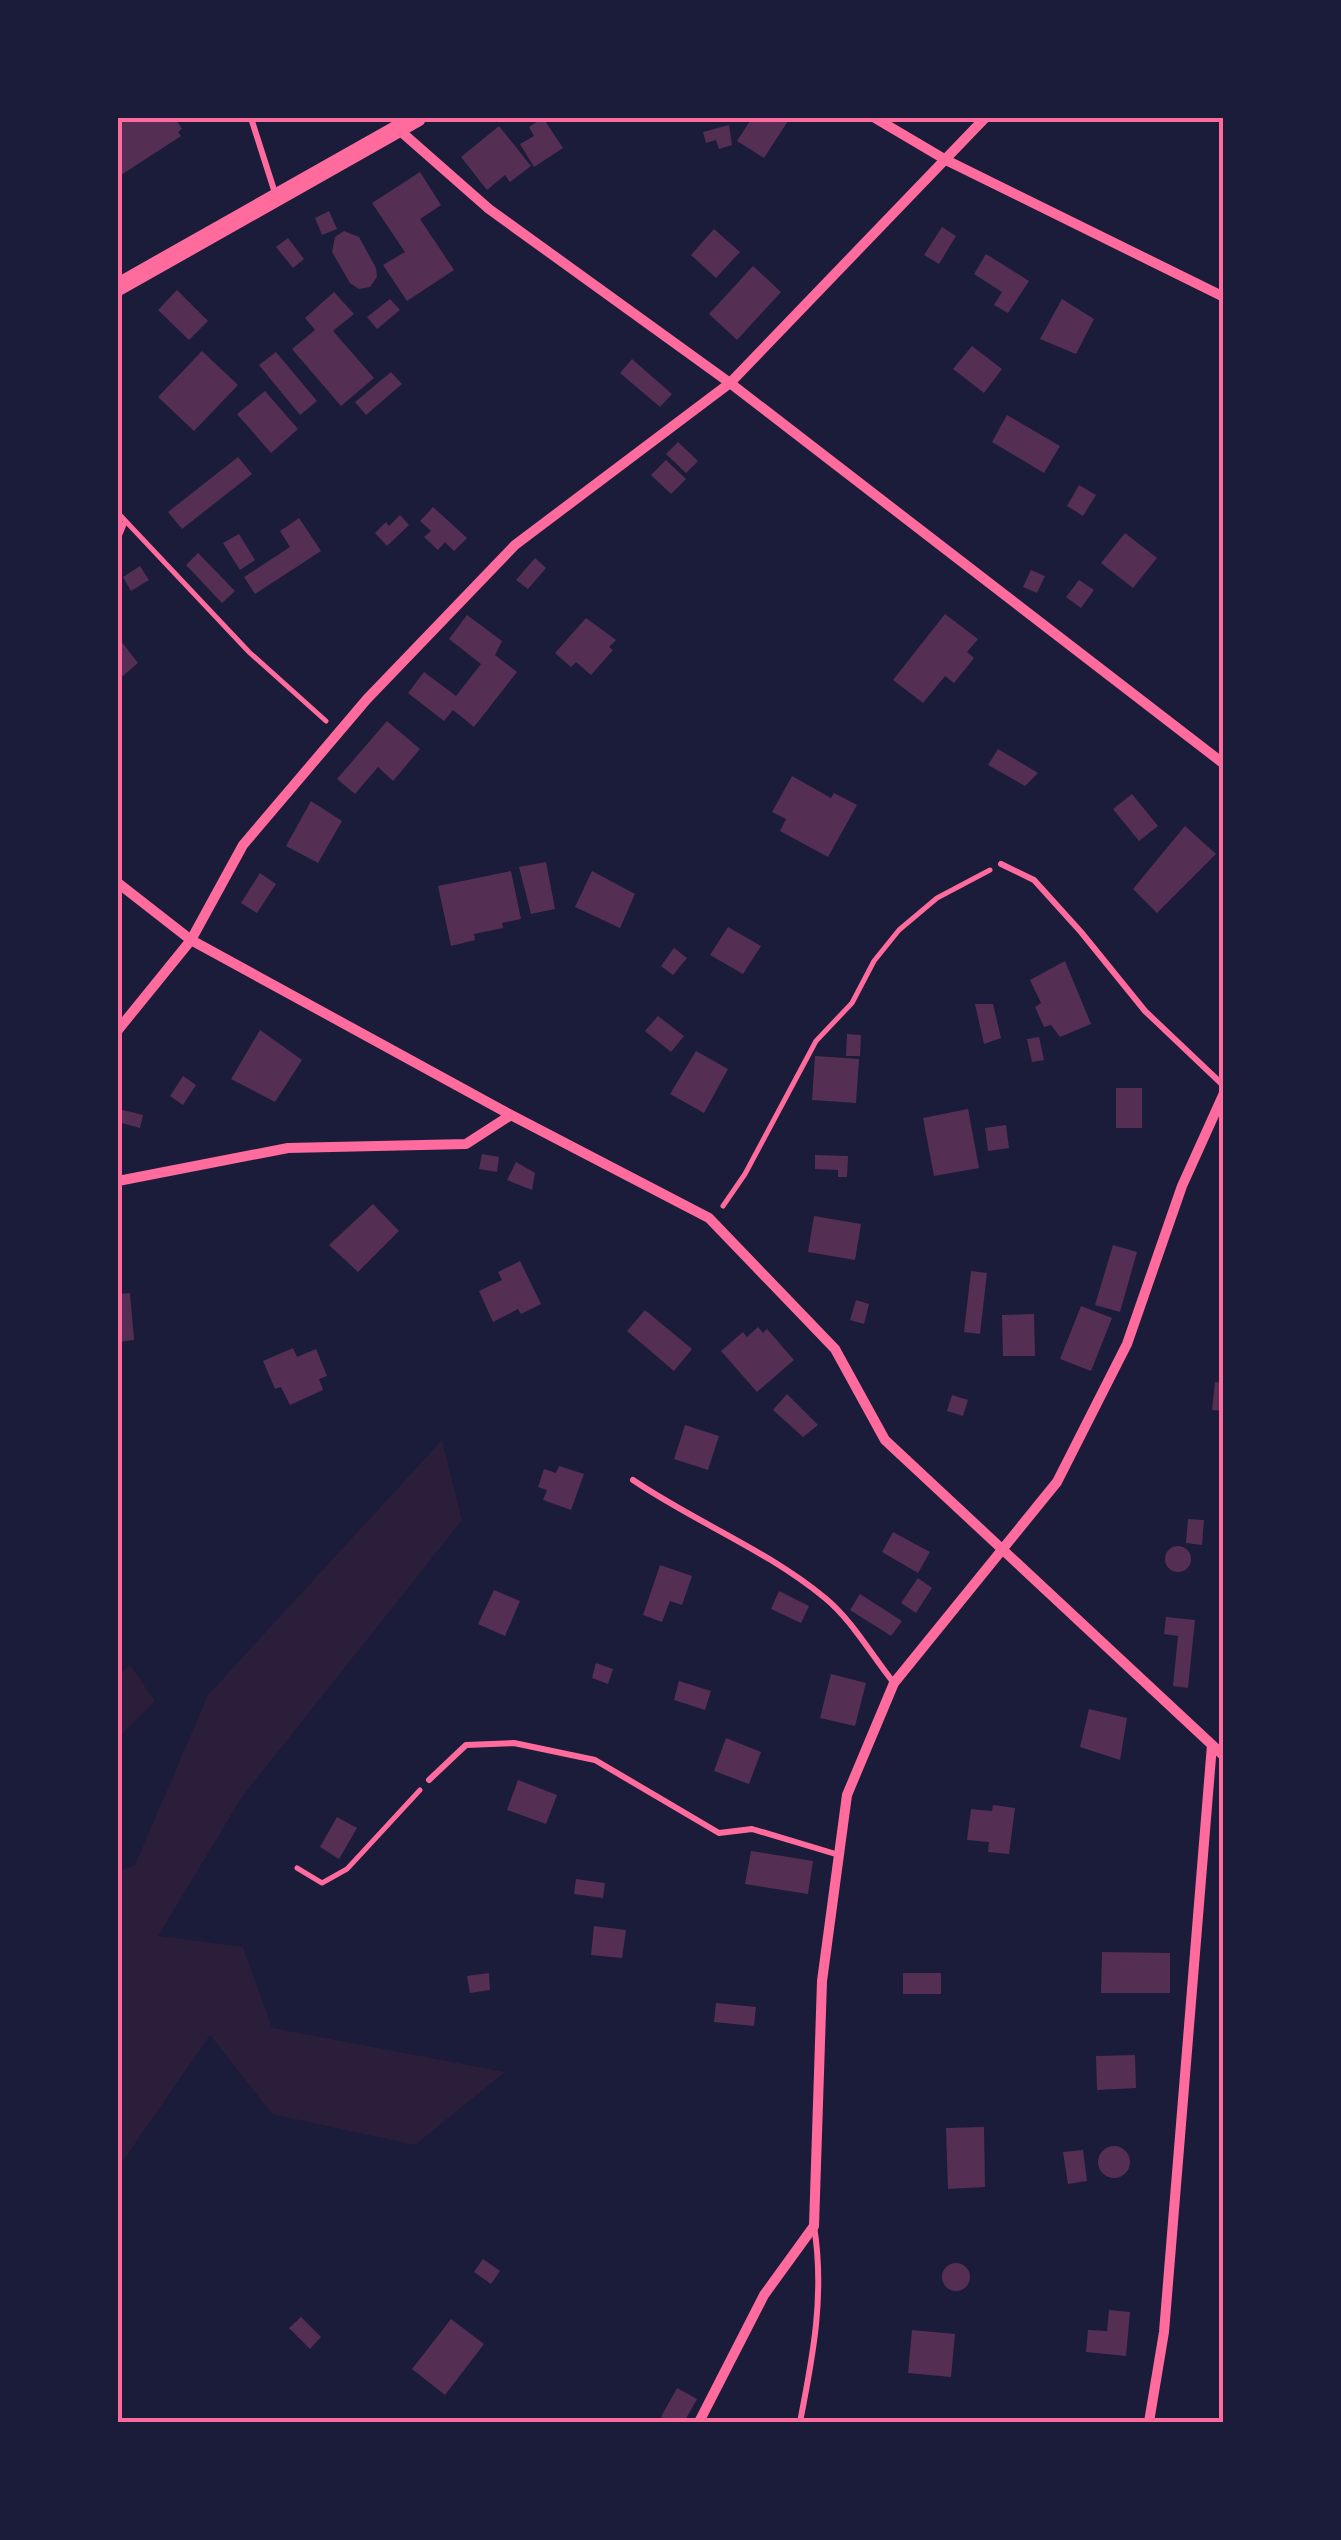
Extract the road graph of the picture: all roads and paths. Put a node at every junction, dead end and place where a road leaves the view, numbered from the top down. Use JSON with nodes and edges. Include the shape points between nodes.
{"nodes":[{"id":1,"x":251,"y":118,"type":"edge"},
{"id":2,"x":417,"y":118,"type":"edge"},
{"id":3,"x":874,"y":118,"type":"edge"},
{"id":4,"x":984,"y":118,"type":"edge"},
{"id":5,"x":398,"y":128,"type":"junction"},
{"id":6,"x":946,"y":160,"type":"junction"},
{"id":7,"x":276,"y":195,"type":"junction"},
{"id":8,"x":118,"y":287,"type":"edge"},
{"id":9,"x":1224,"y":297,"type":"edge"},
{"id":10,"x":730,"y":384,"type":"junction"},
{"id":11,"x":118,"y":512,"type":"edge"},
{"id":12,"x":125,"y":522,"type":"junction"},
{"id":13,"x":118,"y":539,"type":"edge"},
{"id":14,"x":339,"y":733,"type":"junction"},
{"id":15,"x":1224,"y":764,"type":"edge"},
{"id":16,"x":1001,"y":864,"type":"joint"},
{"id":17,"x":118,"y":883,"type":"edge"},
{"id":18,"x":191,"y":940,"type":"junction"},
{"id":19,"x":118,"y":1030,"type":"edge"},
{"id":20,"x":1224,"y":1090,"type":"edge"},
{"id":21,"x":511,"y":1115,"type":"junction"},
{"id":22,"x":118,"y":1181,"type":"edge"},
{"id":23,"x":709,"y":1218,"type":"junction"},
{"id":24,"x":633,"y":1480,"type":"dead end"},
{"id":25,"x":1002,"y":1552,"type":"junction"},
{"id":26,"x":894,"y":1683,"type":"junction"},
{"id":27,"x":1212,"y":1745,"type":"junction"},
{"id":28,"x":1224,"y":1756,"type":"edge"},
{"id":29,"x":429,"y":1780,"type":"joint"},
{"id":30,"x":840,"y":1856,"type":"junction"},
{"id":31,"x":297,"y":1868,"type":"dead end"},
{"id":32,"x":814,"y":2226,"type":"junction"},
{"id":33,"x":699,"y":2422,"type":"edge"},
{"id":34,"x":800,"y":2422,"type":"edge"},
{"id":35,"x":1149,"y":2422,"type":"edge"}],
"edges":[{"from":1,"to":7,"type":"lane"},
{"from":2,"to":5,"type":"main road"},
{"from":3,"to":6,"type":"street"},
{"from":4,"to":6,"type":"street"},
{"from":5,"to":7,"type":"main road"},
{"from":5,"to":10,"type":"street","via":[[489,209]]},
{"from":6,"to":9,"type":"street"},
{"from":6,"to":10,"type":"street"},
{"from":7,"to":8,"type":"main road"},
{"from":10,"to":14,"type":"street","via":[[515,545]]},
{"from":10,"to":15,"type":"street"},
{"from":11,"to":12,"type":"path"},
{"from":12,"to":13,"type":"path"},
{"from":12,"to":14,"type":"path","via":[[249,652]]},
{"from":14,"to":18,"type":"street","via":[[243,844]]},
{"from":16,"to":20,"type":"lane","via":[[1034,880]]},
{"from":16,"to":23,"type":"path","via":[[937,898],[899,930],[852,1003],[816,1041],[745,1174]]},
{"from":17,"to":18,"type":"street"},
{"from":18,"to":19,"type":"street"},
{"from":18,"to":21,"type":"street"},
{"from":20,"to":25,"type":"street","via":[[1127,1344],[1058,1482]]},
{"from":21,"to":22,"type":"street","via":[[466,1144],[288,1148]]},
{"from":21,"to":23,"type":"street"},
{"from":23,"to":25,"type":"street","via":[[835,1349],[885,1440]]},
{"from":24,"to":26,"type":"lane","via":[[771,1559],[828,1600]]},
{"from":25,"to":26,"type":"street"},
{"from":25,"to":27,"type":"street"},
{"from":26,"to":30,"type":"street","via":[[847,1794]]},
{"from":27,"to":28,"type":"street"},
{"from":27,"to":35,"type":"street","via":[[1164,2332]]},
{"from":29,"to":30,"type":"lane","via":[[466,1745],[514,1743],[595,1760],[719,1833],[752,1829]]},
{"from":29,"to":31,"type":"path","via":[[347,1869],[322,1883]]},
{"from":30,"to":32,"type":"street","via":[[822,1981]]},
{"from":32,"to":33,"type":"street","via":[[764,2295]]},
{"from":32,"to":34,"type":"lane","via":[[818,2330]]}]}
